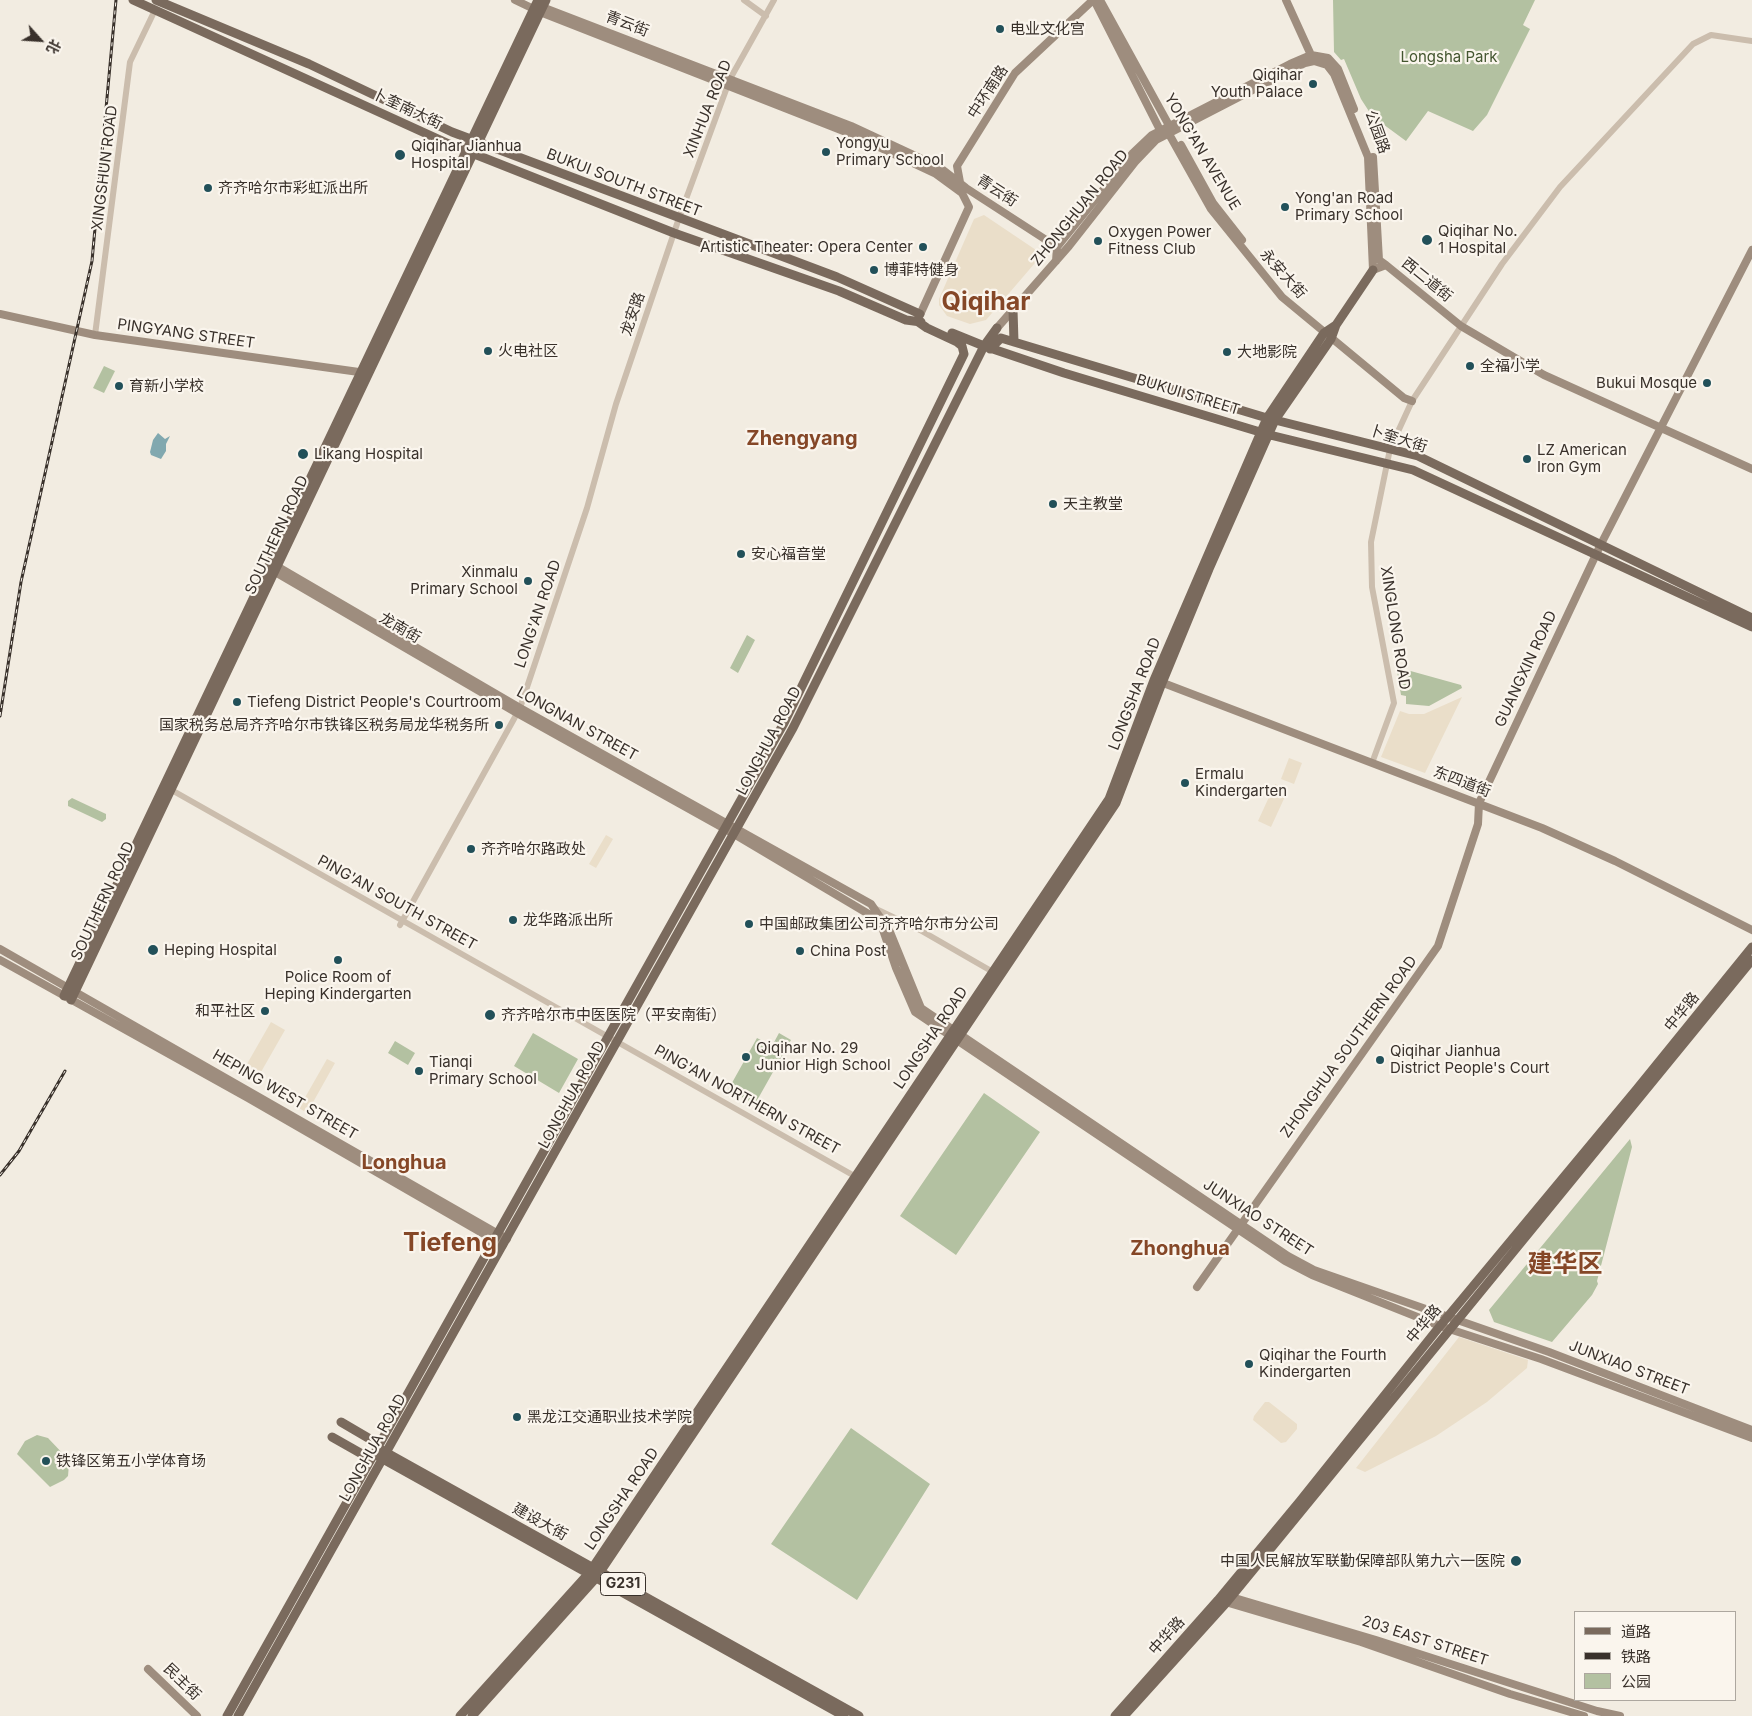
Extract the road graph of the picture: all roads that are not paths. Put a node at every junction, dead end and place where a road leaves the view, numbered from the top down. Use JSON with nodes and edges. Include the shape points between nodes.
{"nodes":[{"id":1,"x":133,"y":0,"type":"edge"},
{"id":2,"x":156,"y":0,"type":"edge"},
{"id":3,"x":515,"y":0,"type":"edge"},
{"id":4,"x":744,"y":0,"type":"edge"},
{"id":5,"x":774,"y":0,"type":"edge"},
{"id":6,"x":1086,"y":0,"type":"edge"},
{"id":7,"x":1093,"y":0,"type":"edge"},
{"id":8,"x":1100,"y":0,"type":"edge"},
{"id":9,"x":1286,"y":0,"type":"edge"},
{"id":10,"x":540,"y":5,"type":"edge"},
{"id":11,"x":155,"y":10,"type":"junction"},
{"id":12,"x":766,"y":16,"type":"junction"},
{"id":13,"x":1752,"y":41,"type":"edge"},
{"id":14,"x":1311,"y":55,"type":"junction"},
{"id":15,"x":729,"y":82,"type":"junction"},
{"id":16,"x":1168,"y":130,"type":"junction"},
{"id":17,"x":475,"y":141,"type":"junction"},
{"id":18,"x":469,"y":152,"type":"junction"},
{"id":19,"x":948,"y":171,"type":"junction"},
{"id":20,"x":944,"y":179,"type":"junction"},
{"id":21,"x":960,"y":182,"type":"junction"},
{"id":22,"x":962,"y":193,"type":"junction"},
{"id":23,"x":679,"y":218,"type":"junction"},
{"id":24,"x":674,"y":233,"type":"junction"},
{"id":25,"x":1057,"y":247,"type":"junction"},
{"id":26,"x":1752,"y":250,"type":"edge"},
{"id":27,"x":1056,"y":261,"type":"junction"},
{"id":28,"x":1386,"y":266,"type":"junction"},
{"id":29,"x":1373,"y":270,"type":"junction"},
{"id":30,"x":1013,"y":310,"type":"junction"},
{"id":31,"x":0,"y":314,"type":"edge"},
{"id":32,"x":918,"y":318,"type":"junction"},
{"id":33,"x":1336,"y":325,"type":"junction"},
{"id":34,"x":1461,"y":326,"type":"junction"},
{"id":35,"x":997,"y":328,"type":"joint"},
{"id":36,"x":1326,"y":333,"type":"junction"},
{"id":37,"x":96,"y":335,"type":"junction"},
{"id":38,"x":1014,"y":342,"type":"junction"},
{"id":39,"x":987,"y":347,"type":"junction"},
{"id":40,"x":365,"y":373,"type":"junction"},
{"id":41,"x":1412,"y":401,"type":"junction"},
{"id":42,"x":1271,"y":419,"type":"junction"},
{"id":43,"x":1660,"y":428,"type":"junction"},
{"id":44,"x":1266,"y":433,"type":"junction"},
{"id":45,"x":1390,"y":449,"type":"junction"},
{"id":46,"x":1387,"y":464,"type":"junction"},
{"id":47,"x":1752,"y":469,"type":"edge"},
{"id":48,"x":1598,"y":550,"type":"junction"},
{"id":49,"x":273,"y":567,"type":"junction"},
{"id":50,"x":1752,"y":618,"type":"edge"},
{"id":51,"x":1752,"y":627,"type":"edge"},
{"id":52,"x":1158,"y":682,"type":"junction"},
{"id":53,"x":518,"y":710,"type":"junction"},
{"id":54,"x":1372,"y":763,"type":"junction"},
{"id":55,"x":168,"y":788,"type":"junction"},
{"id":56,"x":1479,"y":804,"type":"junction"},
{"id":57,"x":726,"y":826,"type":"junction"},
{"id":58,"x":735,"y":831,"type":"junction"},
{"id":59,"x":875,"y":908,"type":"junction"},
{"id":60,"x":869,"y":914,"type":"joint"},
{"id":61,"x":401,"y":923,"type":"junction"},
{"id":62,"x":1752,"y":930,"type":"edge"},
{"id":63,"x":918,"y":932,"type":"dead end"},
{"id":64,"x":1752,"y":947,"type":"edge"},
{"id":65,"x":0,"y":949,"type":"edge"},
{"id":66,"x":0,"y":960,"type":"edge"},
{"id":67,"x":1752,"y":960,"type":"edge"},
{"id":68,"x":993,"y":972,"type":"junction"},
{"id":69,"x":72,"y":989,"type":"junction"},
{"id":70,"x":68,"y":998,"type":"junction"},
{"id":71,"x":954,"y":1035,"type":"junction"},
{"id":72,"x":608,"y":1037,"type":"junction"},
{"id":73,"x":618,"y":1042,"type":"junction"},
{"id":74,"x":860,"y":1179,"type":"junction"},
{"id":75,"x":1238,"y":1226,"type":"junction"},
{"id":76,"x":496,"y":1237,"type":"junction"},
{"id":77,"x":505,"y":1242,"type":"junction"},
{"id":78,"x":1196,"y":1287,"type":"dead end"},
{"id":79,"x":1453,"y":1318,"type":"junction"},
{"id":80,"x":1440,"y":1326,"type":"junction"},
{"id":81,"x":1450,"y":1329,"type":"junction"},
{"id":82,"x":341,"y":1422,"type":"dead end"},
{"id":83,"x":1752,"y":1430,"type":"edge"},
{"id":84,"x":332,"y":1437,"type":"dead end"},
{"id":85,"x":1752,"y":1438,"type":"edge"},
{"id":86,"x":376,"y":1451,"type":"junction"},
{"id":87,"x":384,"y":1456,"type":"junction"},
{"id":88,"x":594,"y":1573,"type":"junction"},
{"id":89,"x":1225,"y":1598,"type":"junction"},
{"id":90,"x":148,"y":1669,"type":"dead end"},
{"id":91,"x":197,"y":1716,"type":"edge"},
{"id":92,"x":227,"y":1716,"type":"edge"},
{"id":93,"x":238,"y":1716,"type":"edge"},
{"id":94,"x":460,"y":1716,"type":"edge"},
{"id":95,"x":472,"y":1716,"type":"edge"},
{"id":96,"x":844,"y":1716,"type":"edge"},
{"id":97,"x":859,"y":1716,"type":"edge"},
{"id":98,"x":1115,"y":1716,"type":"edge"},
{"id":99,"x":1124,"y":1716,"type":"edge"},
{"id":100,"x":1584,"y":1716,"type":"edge"},
{"id":101,"x":1620,"y":1716,"type":"edge"}],
"edges":[{"from":1,"to":11,"type":"main road","name":"卜奎南大街"},
{"from":2,"to":17,"type":"main road","name":"BUKUI SOUTH STREET","via":[[309,64]]},
{"from":3,"to":10,"type":"main road","name":"青云街"},
{"from":4,"to":12,"type":"street"},
{"from":5,"to":12,"type":"street","name":"XINHUA ROAD"},
{"from":6,"to":19,"type":"main road","name":"中环南路","via":[[1011,69]]},
{"from":7,"to":16,"type":"main road","name":"YONG'AN AVENUE"},
{"from":7,"to":21,"type":"main road","name":"中环南路","via":[[1015,73],[958,166]]},
{"from":8,"to":16,"type":"main road","name":"YONG'AN AVENUE"},
{"from":9,"to":14,"type":"main road"},
{"from":10,"to":15,"type":"main road","name":"青云街"},
{"from":10,"to":17,"type":"main road","name":"SOUTHERN ROAD"},
{"from":11,"to":18,"type":"main road","name":"卜奎南大街"},
{"from":11,"to":37,"type":"street","name":"XINGSHUN ROAD","via":[[130,62]]},
{"from":12,"to":15,"type":"street","name":"XINHUA ROAD"},
{"from":13,"to":34,"type":"street","name":"XINGLONG ROAD","via":[[1710,35],[1693,44],[1560,187],[1502,264]]},
{"from":14,"to":16,"type":"main road"},
{"from":14,"to":28,"type":"main road","name":"公园路","via":[[1328,58],[1338,69],[1373,155],[1378,260]]},
{"from":15,"to":19,"type":"main road","name":"青云街","via":[[851,126]]},
{"from":15,"to":20,"type":"main road","name":"青云街","via":[[851,134]]},
{"from":15,"to":23,"type":"street","name":"XINHUA ROAD"},
{"from":16,"to":25,"type":"main road","name":"ZHONGHUAN ROAD","via":[[1132,154]]},
{"from":16,"to":27,"type":"main road","name":"ZHONGHUAN ROAD","via":[[1135,162]]},
{"from":16,"to":29,"type":"main road","via":[[1305,63],[1314,61],[1327,65],[1334,74],[1368,157]]},
{"from":16,"to":36,"type":"main road","name":"永安大街","via":[[1211,209],[1282,297]]},
{"from":17,"to":18,"type":"main road","name":"SOUTHERN ROAD"},
{"from":17,"to":23,"type":"main road","name":"BUKUI SOUTH STREET"},
{"from":18,"to":24,"type":"main road","name":"卜奎南大街"},
{"from":18,"to":40,"type":"main road","name":"SOUTHERN ROAD"},
{"from":19,"to":20,"type":"main road","name":"中环南路"},
{"from":19,"to":21,"type":"main road","name":"青云街"},
{"from":20,"to":22,"type":"main road","name":"青云街"},
{"from":21,"to":22,"type":"main road","name":"中环南路"},
{"from":21,"to":25,"type":"main road","name":"青云街"},
{"from":22,"to":32,"type":"main road","name":"中环南路","via":[[969,207]]},
{"from":23,"to":24,"type":"street","name":"XINHUA ROAD"},
{"from":23,"to":32,"type":"main road","name":"BUKUI SOUTH STREET","via":[[837,277]]},
{"from":24,"to":32,"type":"main road","name":"BUKUI SOUTH STREET","via":[[839,291],[906,320]]},
{"from":24,"to":53,"type":"street","name":"龙安路","via":[[616,404],[587,508]]},
{"from":25,"to":27,"type":"main road"},
{"from":26,"to":43,"type":"main road","name":"GUANGXIN ROAD"},
{"from":27,"to":30,"type":"main road","name":"ZHONGHUAN ROAD"},
{"from":28,"to":29,"type":"main road","name":"西二道街"},
{"from":28,"to":34,"type":"main road","name":"西二道街"},
{"from":29,"to":33,"type":"main road","name":"LONGSHA ROAD"},
{"from":30,"to":35,"type":"main road","name":"ZHONGHUAN ROAD"},
{"from":30,"to":38,"type":"main road"},
{"from":31,"to":37,"type":"main road","name":"PINGYANG STREET"},
{"from":32,"to":39,"type":"main road"},
{"from":32,"to":57,"type":"main road","name":"LONGHUA ROAD","via":[[927,328],[957,342],[964,354],[784,723]]},
{"from":33,"to":36,"type":"main road","name":"LONGSHA ROAD"},
{"from":33,"to":36,"type":"main road"},
{"from":34,"to":41,"type":"street","name":"XINGLONG ROAD"},
{"from":34,"to":43,"type":"main road","name":"西二道街","via":[[1544,376]]},
{"from":35,"to":39,"type":"main road","name":"LONGHUA ROAD"},
{"from":36,"to":41,"type":"main road","name":"永安大街","via":[[1404,398]]},
{"from":36,"to":42,"type":"main road","name":"LONGSHA ROAD"},
{"from":37,"to":40,"type":"main road","name":"PINGYANG STREET"},
{"from":38,"to":39,"type":"main road","name":"卜奎大街","via":[[1001,338]]},
{"from":38,"to":42,"type":"main road","name":"卜奎大街"},
{"from":39,"to":44,"type":"main road","name":"BUKUI STREET"},
{"from":39,"to":58,"type":"main road","name":"LONGHUA ROAD","via":[[793,728]]},
{"from":40,"to":49,"type":"main road","name":"SOUTHERN ROAD"},
{"from":41,"to":45,"type":"street","name":"XINGLONG ROAD"},
{"from":42,"to":44,"type":"main road","name":"LONGSHA ROAD"},
{"from":42,"to":45,"type":"main road","name":"卜奎大街"},
{"from":43,"to":47,"type":"main road","name":"西二道街"},
{"from":43,"to":48,"type":"main road","name":"GUANGXIN ROAD"},
{"from":44,"to":46,"type":"main road","name":"BUKUI STREET"},
{"from":44,"to":52,"type":"main road","name":"LONGSHA ROAD"},
{"from":45,"to":46,"type":"street","name":"XINGLONG ROAD"},
{"from":45,"to":48,"type":"main road","name":"卜奎大街","via":[[1418,456],[1587,537]]},
{"from":46,"to":48,"type":"main road","name":"卜奎大街","via":[[1413,470],[1582,550]]},
{"from":46,"to":54,"type":"street","name":"XINGLONG ROAD","via":[[1370,542],[1372,587],[1394,703]]},
{"from":48,"to":50,"type":"main road","name":"卜奎大街"},
{"from":48,"to":51,"type":"main road","name":"卜奎大街"},
{"from":48,"to":56,"type":"main road","name":"GUANGXIN ROAD"},
{"from":49,"to":53,"type":"main road","name":"龙南街"},
{"from":49,"to":55,"type":"main road","name":"SOUTHERN ROAD"},
{"from":52,"to":54,"type":"main road","name":"东四道街"},
{"from":52,"to":68,"type":"main road","name":"LONGSHA ROAD","via":[[1109,799]]},
{"from":52,"to":71,"type":"main road","name":"LONGSHA ROAD","via":[[1116,803]]},
{"from":53,"to":57,"type":"main road","name":"LONGNAN STREET"},
{"from":53,"to":61,"type":"street"},
{"from":54,"to":56,"type":"main road","name":"东四道街"},
{"from":55,"to":61,"type":"street","name":"PING'AN SOUTH STREET"},
{"from":55,"to":69,"type":"main road","name":"SOUTHERN ROAD"},
{"from":56,"to":62,"type":"main road","name":"东四道街","via":[[1615,861]]},
{"from":56,"to":75,"type":"main road","name":"ZHONGHUA SOUTHERN ROAD","via":[[1478,824],[1438,946]]},
{"from":57,"to":58,"type":"main road","name":"LONGNAN STREET"},
{"from":57,"to":72,"type":"main road","name":"LONGHUA ROAD"},
{"from":58,"to":59,"type":"main road","name":"LONGNAN STREET"},
{"from":58,"to":60,"type":"main road","name":"LONGNAN STREET"},
{"from":58,"to":73,"type":"main road","name":"LONGHUA ROAD"},
{"from":59,"to":63,"type":"street"},
{"from":59,"to":68,"type":"street"},
{"from":59,"to":71,"type":"main road","name":"JUNXIAO STREET","via":[[890,932],[921,1008]]},
{"from":60,"to":71,"type":"main road","name":"JUNXIAO STREET","via":[[877,919],[885,935],[915,1012]]},
{"from":61,"to":72,"type":"street","name":"PING'AN SOUTH STREET"},
{"from":64,"to":79,"type":"main road","name":"中华路"},
{"from":65,"to":69,"type":"main road","name":"HEPING WEST STREET"},
{"from":66,"to":70,"type":"main road","name":"HEPING WEST STREET"},
{"from":67,"to":79,"type":"main road","name":"中华路"},
{"from":68,"to":71,"type":"main road","name":"LONGSHA ROAD"},
{"from":69,"to":70,"type":"main road","name":"SOUTHERN ROAD"},
{"from":69,"to":76,"type":"main road","name":"HEPING WEST STREET"},
{"from":70,"to":76,"type":"main road","name":"HEPING WEST STREET"},
{"from":71,"to":74,"type":"main road","name":"LONGSHA ROAD"},
{"from":71,"to":75,"type":"main road","name":"JUNXIAO STREET"},
{"from":72,"to":73,"type":"street","name":"PING'AN SOUTH STREET"},
{"from":72,"to":76,"type":"main road","name":"LONGHUA ROAD"},
{"from":73,"to":74,"type":"street","name":"PING'AN NORTHERN STREET"},
{"from":73,"to":77,"type":"main road","name":"LONGHUA ROAD"},
{"from":74,"to":88,"type":"main road","name":"LONGSHA ROAD"},
{"from":75,"to":78,"type":"main road","name":"ZHONGHUA SOUTHERN ROAD"},
{"from":75,"to":79,"type":"main road","name":"JUNXIAO STREET","via":[[1314,1270]]},
{"from":75,"to":80,"type":"main road","name":"JUNXIAO STREET","via":[[1285,1261],[1312,1275]]},
{"from":76,"to":77,"type":"main road","name":"HEPING WEST STREET"},
{"from":76,"to":86,"type":"main road","name":"LONGHUA ROAD"},
{"from":77,"to":87,"type":"main road","name":"LONGHUA ROAD"},
{"from":79,"to":80,"type":"main road","name":"中华路"},
{"from":79,"to":81,"type":"main road","name":"中华路"},
{"from":79,"to":83,"type":"main road","name":"JUNXIAO STREET"},
{"from":80,"to":81,"type":"main road","name":"JUNXIAO STREET"},
{"from":80,"to":89,"type":"main road","name":"中华路"},
{"from":81,"to":85,"type":"main road","name":"JUNXIAO STREET"},
{"from":81,"to":89,"type":"main road","name":"中华路"},
{"from":82,"to":86,"type":"main road","name":"建设大街","via":[[370,1439]]},
{"from":84,"to":86,"type":"main road","name":"建设大街","via":[[362,1454]]},
{"from":86,"to":87,"type":"main road","name":"建设大街","number":"G231"},
{"from":86,"to":92,"type":"main road","name":"LONGHUA ROAD"},
{"from":87,"to":88,"type":"main road","name":"建设大街","number":"G231"},
{"from":87,"to":93,"type":"main road","name":"LONGHUA ROAD"},
{"from":88,"to":94,"type":"main road","name":"LONGSHA ROAD"},
{"from":88,"to":95,"type":"main road","name":"LONGSHA ROAD"},
{"from":88,"to":96,"type":"main road","name":"建设大街","number":"G231"},
{"from":88,"to":97,"type":"main road","name":"建设大街","number":"G231"},
{"from":89,"to":98,"type":"main road","name":"中华路"},
{"from":89,"to":99,"type":"main road","name":"中华路"},
{"from":89,"to":100,"type":"main road","name":"203 EAST STREET"},
{"from":89,"to":101,"type":"main road","name":"203 EAST STREET","via":[[1385,1643]]},
{"from":90,"to":91,"type":"main road","name":"民主街"}]}
